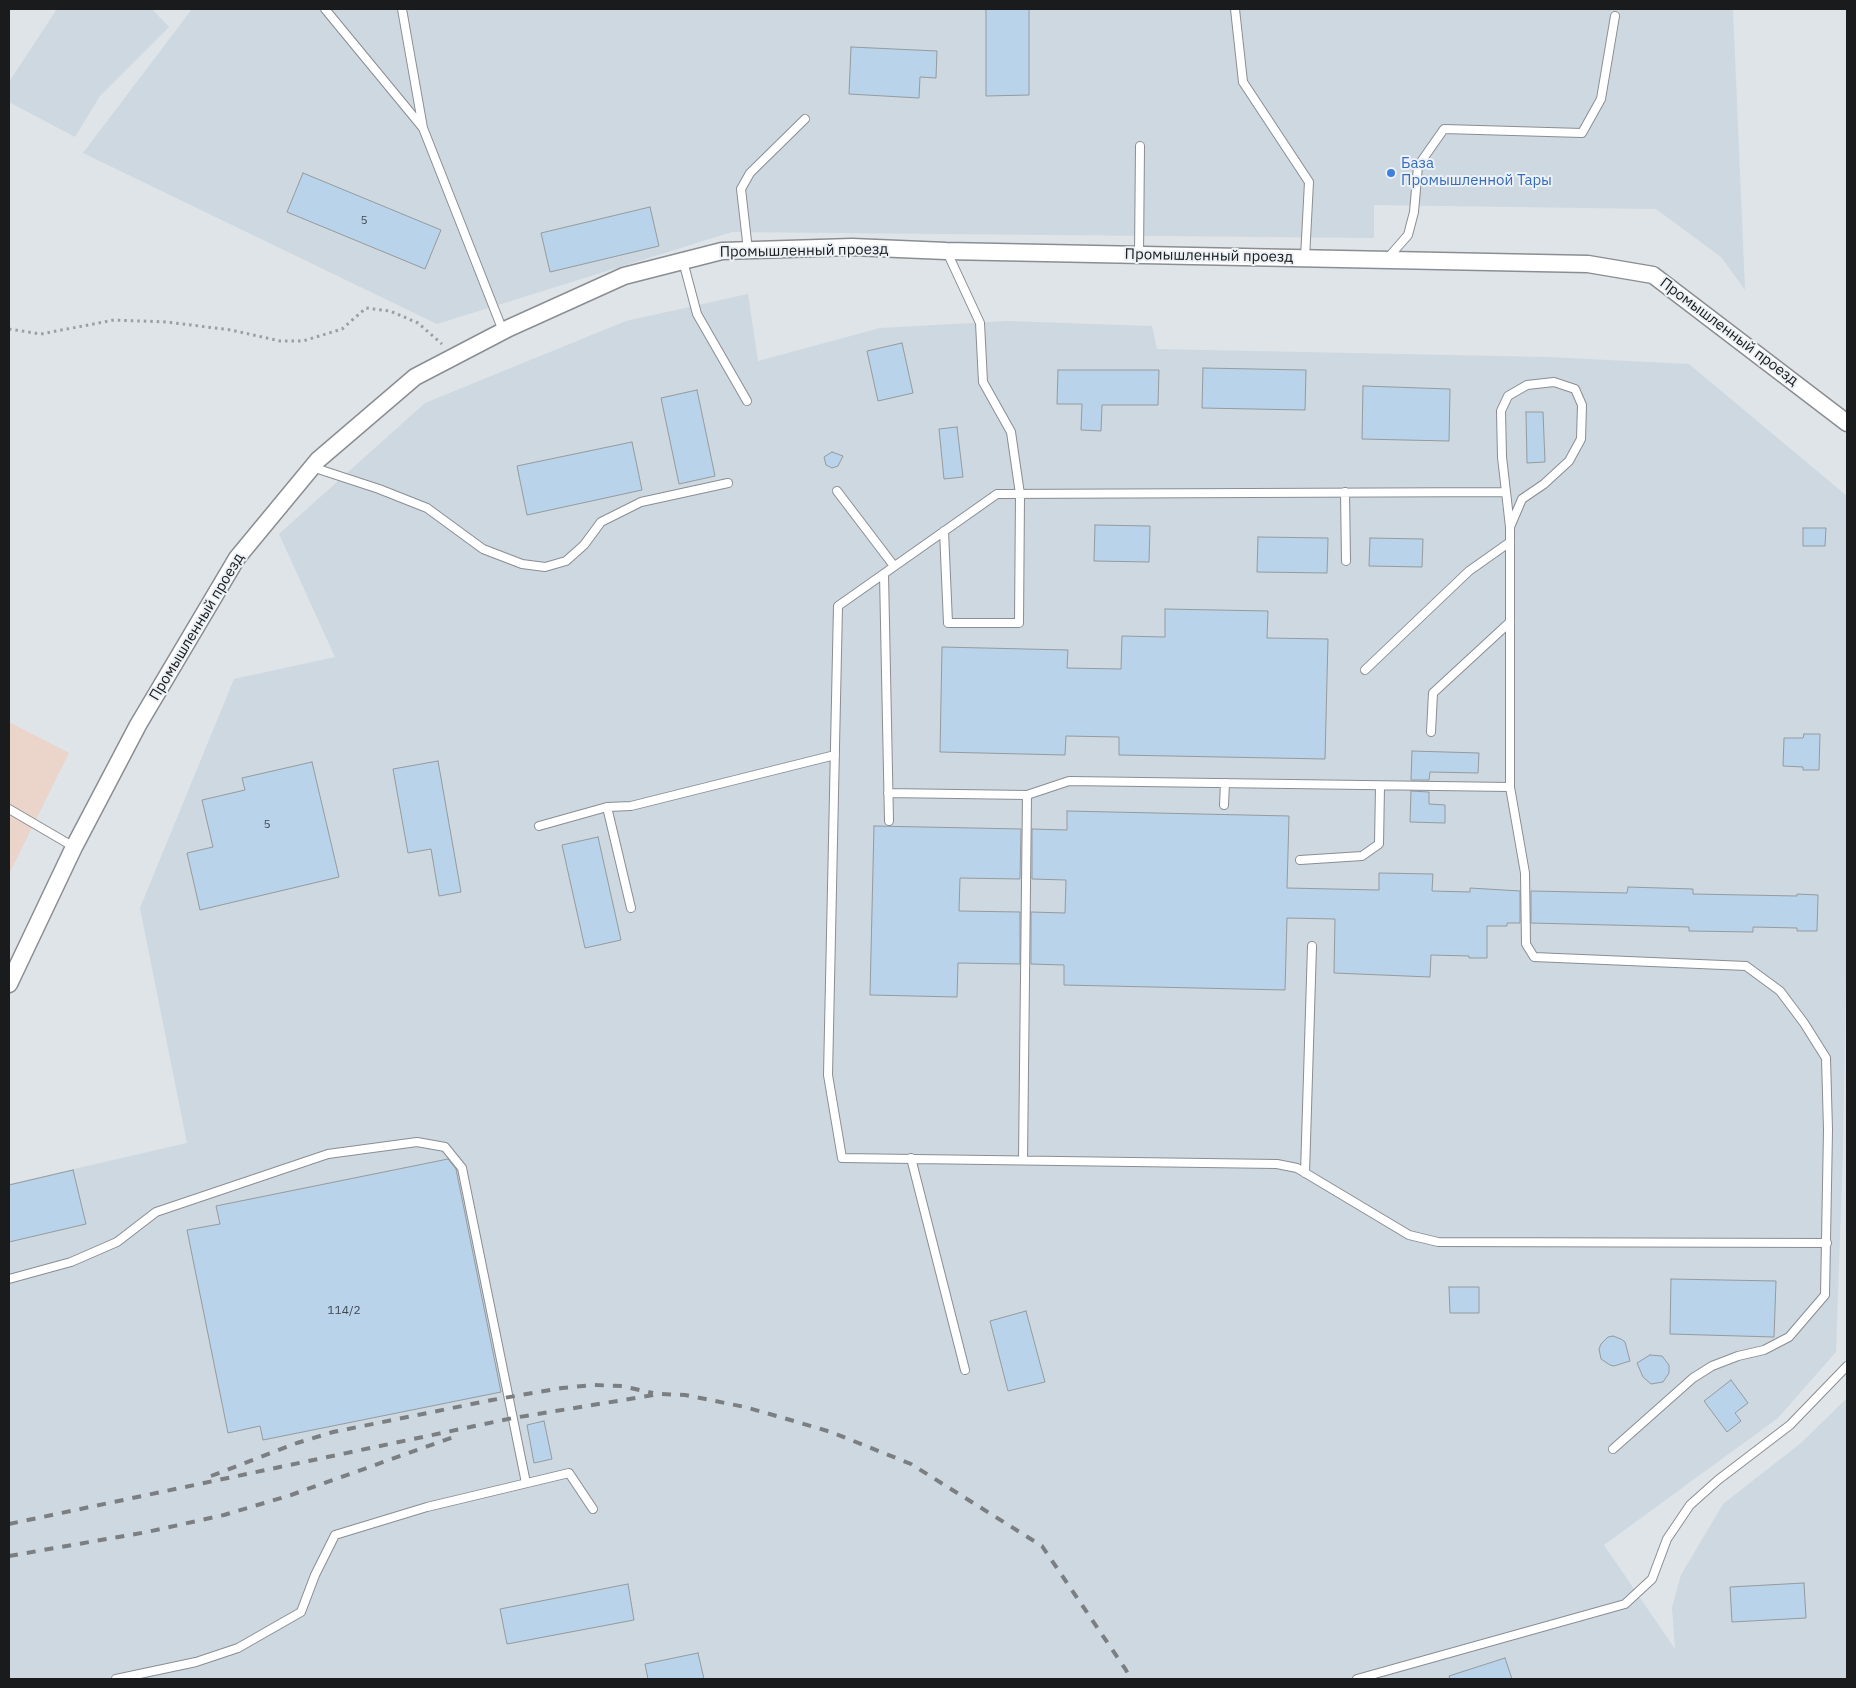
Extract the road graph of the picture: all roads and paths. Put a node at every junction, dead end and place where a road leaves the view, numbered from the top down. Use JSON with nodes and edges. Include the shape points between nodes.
{"nodes":[{"id":1,"x":324,"y":9,"type":"edge"},
{"id":2,"x":402,"y":9,"type":"edge"},
{"id":3,"x":1236,"y":9,"type":"edge"},
{"id":4,"x":1615,"y":16,"type":"dead end"},
{"id":5,"x":806,"y":119,"type":"dead end"},
{"id":6,"x":423,"y":128,"type":"junction"},
{"id":7,"x":1140,"y":146,"type":"dead end"},
{"id":8,"x":748,"y":250,"type":"junction"},
{"id":9,"x":946,"y":251,"type":"junction"},
{"id":10,"x":1139,"y":255,"type":"junction"},
{"id":11,"x":1306,"y":258,"type":"junction"},
{"id":12,"x":1386,"y":260,"type":"junction"},
{"id":13,"x":683,"y":261,"type":"junction"},
{"id":14,"x":9,"y":329,"type":"edge"},
{"id":15,"x":503,"y":331,"type":"junction"},
{"id":16,"x":455,"y":356,"type":"junction"},
{"id":17,"x":747,"y":401,"type":"dead end"},
{"id":18,"x":1847,"y":423,"type":"edge"},
{"id":19,"x":312,"y":468,"type":"junction"},
{"id":20,"x":728,"y":483,"type":"dead end"},
{"id":21,"x":837,"y":491,"type":"dead end"},
{"id":22,"x":1345,"y":492,"type":"junction"},
{"id":23,"x":1506,"y":492,"type":"junction"},
{"id":24,"x":1020,"y":494,"type":"junction"},
{"id":25,"x":1510,"y":526,"type":"junction"},
{"id":26,"x":944,"y":531,"type":"junction"},
{"id":27,"x":1510,"y":542,"type":"junction"},
{"id":28,"x":1346,"y":561,"type":"dead end"},
{"id":29,"x":894,"y":566,"type":"junction"},
{"id":30,"x":884,"y":574,"type":"junction"},
{"id":31,"x":1510,"y":622,"type":"junction"},
{"id":32,"x":1365,"y":670,"type":"dead end"},
{"id":33,"x":1432,"y":732,"type":"dead end"},
{"id":34,"x":835,"y":755,"type":"junction"},
{"id":35,"x":1225,"y":784,"type":"junction"},
{"id":36,"x":1380,"y":786,"type":"junction"},
{"id":37,"x":1510,"y":787,"type":"junction"},
{"id":38,"x":888,"y":793,"type":"junction"},
{"id":39,"x":1027,"y":796,"type":"junction"},
{"id":40,"x":1224,"y":805,"type":"dead end"},
{"id":41,"x":607,"y":807,"type":"junction"},
{"id":42,"x":9,"y":809,"type":"edge"},
{"id":43,"x":889,"y":822,"type":"dead end"},
{"id":44,"x":539,"y":826,"type":"dead end"},
{"id":45,"x":74,"y":847,"type":"junction"},
{"id":46,"x":1300,"y":860,"type":"dead end"},
{"id":47,"x":631,"y":908,"type":"dead end"},
{"id":48,"x":1312,"y":946,"type":"dead end"},
{"id":49,"x":9,"y":984,"type":"edge"},
{"id":50,"x":911,"y":1158,"type":"junction"},
{"id":51,"x":1023,"y":1160,"type":"junction"},
{"id":52,"x":1305,"y":1172,"type":"junction"},
{"id":53,"x":1827,"y":1243,"type":"junction"},
{"id":54,"x":9,"y":1279,"type":"edge"},
{"id":55,"x":1847,"y":1366,"type":"edge"},
{"id":56,"x":965,"y":1370,"type":"dead end"},
{"id":57,"x":1613,"y":1449,"type":"dead end"},
{"id":58,"x":526,"y":1483,"type":"junction"},
{"id":59,"x":593,"y":1509,"type":"dead end"},
{"id":60,"x":116,"y":1679,"type":"edge"},
{"id":61,"x":1357,"y":1679,"type":"edge"}],
"edges":[{"from":1,"to":6,"type":"lane"},
{"from":2,"to":6,"type":"lane"},
{"from":3,"to":11,"type":"lane","via":[[1243,82],[1309,182]]},
{"from":4,"to":12,"type":"lane","via":[[1601,98],[1582,133],[1444,129],[1418,166],[1414,212],[1408,235]]},
{"from":5,"to":8,"type":"lane","via":[[750,173],[742,189]]},
{"from":6,"to":15,"type":"lane"},
{"from":7,"to":10,"type":"lane"},
{"from":8,"to":9,"type":"street","name":"Промышленный проезд","via":[[852,247]]},
{"from":8,"to":13,"type":"street","name":"Промышленный проезд","via":[[722,251]]},
{"from":9,"to":10,"type":"street","name":"Промышленный проезд"},
{"from":9,"to":24,"type":"lane","via":[[980,324],[983,382],[1011,432]]},
{"from":10,"to":11,"type":"street","name":"Промышленный проезд"},
{"from":11,"to":12,"type":"street","name":"Промышленный проезд"},
{"from":12,"to":18,"type":"street","name":"Промышленный проезд","via":[[1588,264],[1653,275]]},
{"from":13,"to":15,"type":"street","name":"Промышленный проезд","via":[[624,276]]},
{"from":13,"to":17,"type":"lane","via":[[698,314]]},
{"from":14,"to":16,"type":"path","via":[[41,334],[114,320],[231,330],[280,341],[303,341],[342,329],[366,308],[390,311],[418,324]]},
{"from":15,"to":16,"type":"street","name":"Промышленный проезд"},
{"from":16,"to":19,"type":"street","name":"Промышленный проезд","via":[[415,377]]},
{"from":19,"to":20,"type":"lane","via":[[428,508],[483,549],[522,564],[545,567],[566,561],[584,545],[601,522],[641,502]]},
{"from":19,"to":45,"type":"street","name":"Промышленный проезд","via":[[237,558],[138,725]]},
{"from":21,"to":29,"type":"lane"},
{"from":22,"to":23,"type":"lane"},
{"from":22,"to":24,"type":"lane"},
{"from":22,"to":28,"type":"lane"},
{"from":23,"to":25,"type":"lane"},
{"from":23,"to":25,"type":"lane","via":[[1501,411],[1508,396],[1527,385],[1554,382],[1575,388],[1582,405],[1581,439],[1570,461],[1522,499]]},
{"from":24,"to":26,"type":"lane","via":[[997,494]]},
{"from":24,"to":26,"type":"lane","via":[[1020,623],[948,623]]},
{"from":25,"to":27,"type":"lane"},
{"from":26,"to":29,"type":"lane"},
{"from":27,"to":31,"type":"lane"},
{"from":27,"to":32,"type":"lane","via":[[1469,571]]},
{"from":29,"to":30,"type":"lane"},
{"from":30,"to":34,"type":"lane","via":[[838,606]]},
{"from":30,"to":38,"type":"lane"},
{"from":31,"to":33,"type":"lane","via":[[1433,693]]},
{"from":31,"to":37,"type":"lane"},
{"from":34,"to":41,"type":"lane","via":[[631,806]]},
{"from":34,"to":50,"type":"lane","via":[[828,1075],[842,1158]]},
{"from":35,"to":36,"type":"lane"},
{"from":35,"to":39,"type":"lane","via":[[1069,781]]},
{"from":35,"to":40,"type":"lane"},
{"from":36,"to":37,"type":"lane"},
{"from":36,"to":46,"type":"lane","via":[[1379,844],[1362,856]]},
{"from":37,"to":53,"type":"lane","via":[[1525,873],[1526,944],[1534,957],[1746,966],[1780,991],[1804,1023],[1826,1058]]},
{"from":38,"to":39,"type":"lane"},
{"from":38,"to":43,"type":"lane"},
{"from":39,"to":51,"type":"lane"},
{"from":41,"to":44,"type":"lane"},
{"from":41,"to":47,"type":"lane"},
{"from":42,"to":45,"type":"lane"},
{"from":45,"to":49,"type":"street","name":"Промышленный проезд"},
{"from":48,"to":52,"type":"lane"},
{"from":50,"to":51,"type":"lane"},
{"from":50,"to":56,"type":"lane"},
{"from":51,"to":52,"type":"lane","via":[[1277,1164]]},
{"from":52,"to":53,"type":"lane","via":[[1409,1235],[1438,1242]]},
{"from":53,"to":57,"type":"lane","via":[[1825,1295],[1789,1337],[1764,1350],[1712,1366],[1693,1378]]},
{"from":54,"to":58,"type":"lane","via":[[71,1262],[117,1242],[156,1212],[328,1154],[417,1142],[445,1147],[462,1168]]},
{"from":55,"to":61,"type":"lane","via":[[1790,1425],[1690,1505],[1667,1539],[1652,1579],[1625,1604]]},
{"from":58,"to":59,"type":"lane","via":[[569,1473]]},
{"from":58,"to":60,"type":"lane","via":[[427,1507],[334,1535],[301,1612],[238,1648],[196,1662]]}]}
